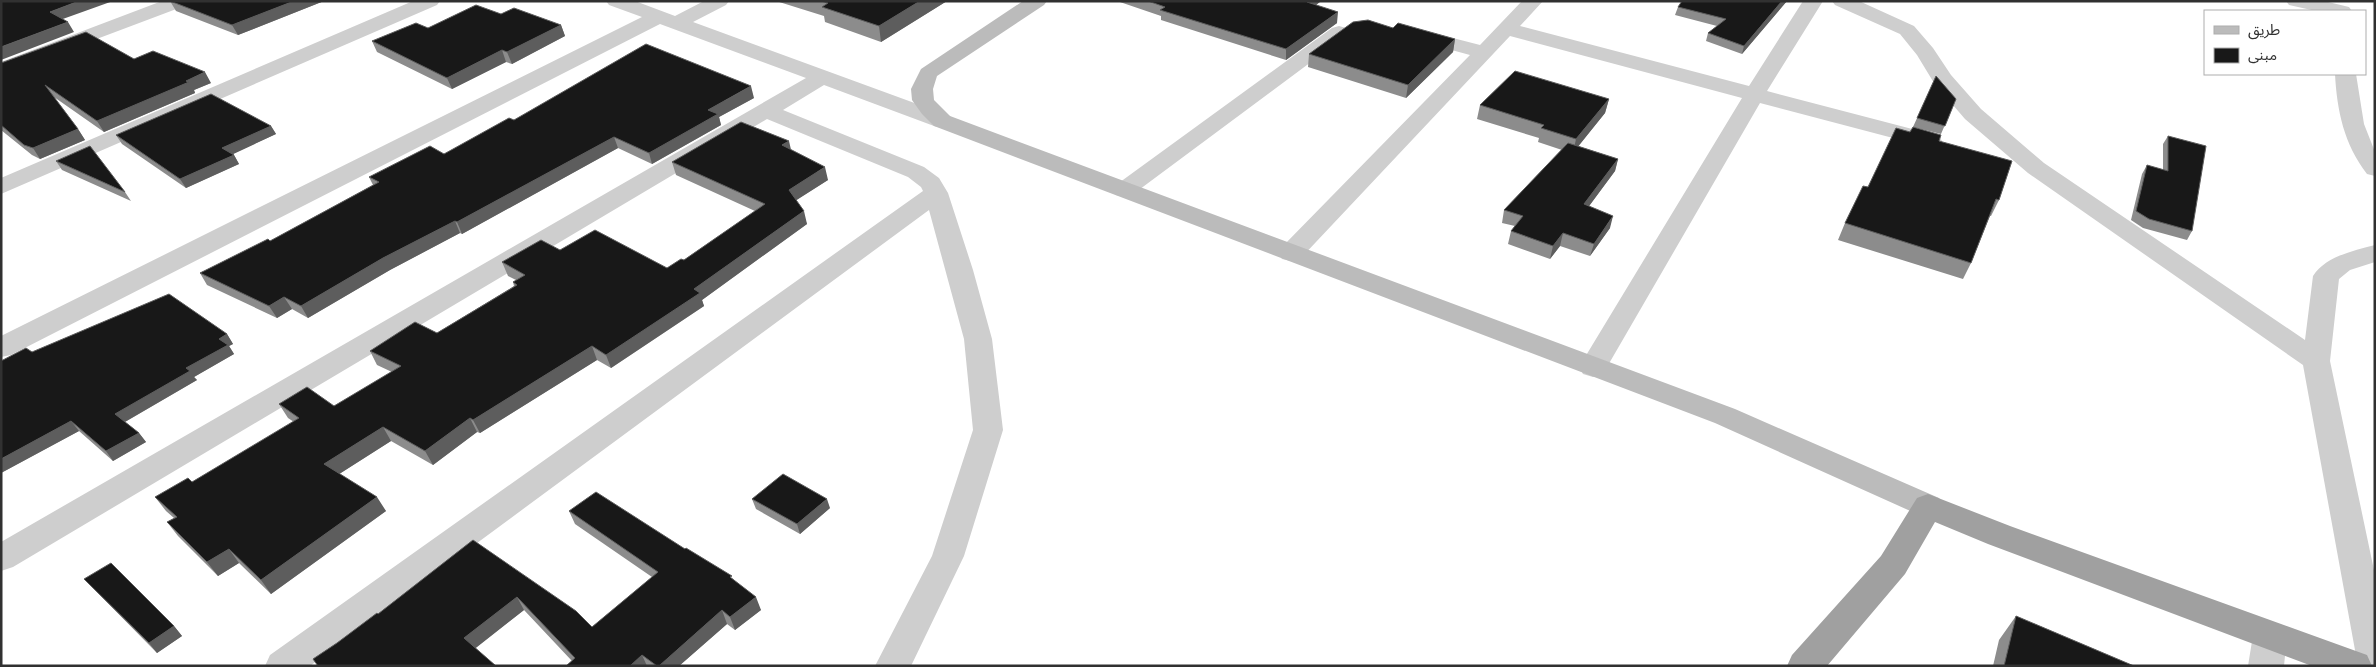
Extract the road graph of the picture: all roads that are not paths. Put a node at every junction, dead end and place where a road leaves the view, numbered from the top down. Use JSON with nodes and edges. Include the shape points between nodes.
{"nodes":[{"id":1,"x":180,"y":1,"type":"edge"},
{"id":2,"x":430,"y":1,"type":"edge"},
{"id":3,"x":616,"y":1,"type":"edge"},
{"id":4,"x":720,"y":1,"type":"edge"},
{"id":5,"x":1037,"y":1,"type":"edge"},
{"id":6,"x":1533,"y":1,"type":"edge"},
{"id":7,"x":1813,"y":1,"type":"edge"},
{"id":8,"x":1842,"y":1,"type":"edge"},
{"id":9,"x":2296,"y":1,"type":"edge"},
{"id":10,"x":2337,"y":10,"type":"edge"},
{"id":11,"x":667,"y":21,"type":"junction"},
{"id":12,"x":1356,"y":24,"type":"edge"},
{"id":13,"x":1506,"y":29,"type":"junction"},
{"id":14,"x":1403,"y":31,"type":"edge"},
{"id":15,"x":1484,"y":52,"type":"junction"},
{"id":16,"x":1,"y":69,"type":"edge"},
{"id":17,"x":2345,"y":75,"type":"edge"},
{"id":18,"x":821,"y":78,"type":"junction"},
{"id":19,"x":1754,"y":95,"type":"junction"},
{"id":20,"x":764,"y":110,"type":"junction"},
{"id":21,"x":942,"y":121,"type":"junction"},
{"id":22,"x":1952,"y":146,"type":"edge"},
{"id":23,"x":1989,"y":156,"type":"edge"},
{"id":24,"x":2036,"y":168,"type":"junction"},
{"id":25,"x":2375,"y":169,"type":"edge"},
{"id":26,"x":7,"y":178,"type":"edge"},
{"id":27,"x":1124,"y":190,"type":"junction"},
{"id":28,"x":936,"y":193,"type":"junction"},
{"id":29,"x":1292,"y":253,"type":"junction"},
{"id":30,"x":2375,"y":253,"type":"edge"},
{"id":31,"x":1,"y":348,"type":"edge"},
{"id":32,"x":2316,"y":361,"type":"junction"},
{"id":33,"x":1593,"y":367,"type":"junction"},
{"id":34,"x":1928,"y":506,"type":"junction"},
{"id":35,"x":1,"y":558,"type":"edge"},
{"id":36,"x":2268,"y":650,"type":"edge"},
{"id":37,"x":2375,"y":661,"type":"edge"},
{"id":38,"x":283,"y":666,"type":"edge"},
{"id":39,"x":893,"y":666,"type":"edge"},
{"id":40,"x":1806,"y":666,"type":"edge"},
{"id":41,"x":2354,"y":666,"type":"edge"}],
"edges":[{"from":1,"to":16,"type":"street"},
{"from":2,"to":26,"type":"street"},
{"from":3,"to":11,"type":"street"},
{"from":4,"to":11,"type":"street"},
{"from":5,"to":21,"type":"main road","via":[[928,73],[921,88],[924,104]]},
{"from":6,"to":13,"type":"street"},
{"from":7,"to":19,"type":"street"},
{"from":8,"to":24,"type":"street","via":[[1907,30],[1972,114]]},
{"from":9,"to":10,"type":"street"},
{"from":11,"to":18,"type":"street"},
{"from":11,"to":31,"type":"street"},
{"from":12,"to":27,"type":"street","via":[[1344,29]]},
{"from":13,"to":15,"type":"street"},
{"from":13,"to":19,"type":"street"},
{"from":14,"to":15,"type":"street"},
{"from":15,"to":29,"type":"street"},
{"from":17,"to":25,"type":"street","via":[[2352,129]]},
{"from":18,"to":20,"type":"street"},
{"from":18,"to":21,"type":"street"},
{"from":19,"to":22,"type":"street"},
{"from":19,"to":33,"type":"street"},
{"from":20,"to":28,"type":"street","via":[[916,172],[931,184]]},
{"from":20,"to":35,"type":"street"},
{"from":21,"to":27,"type":"main road"},
{"from":23,"to":24,"type":"street"},
{"from":24,"to":32,"type":"street"},
{"from":27,"to":29,"type":"main road"},
{"from":28,"to":38,"type":"street"},
{"from":28,"to":39,"type":"street","via":[[978,338],[988,430],[948,556]]},
{"from":29,"to":33,"type":"main road"},
{"from":30,"to":32,"type":"street","via":[[2341,264],[2326,276]]},
{"from":32,"to":37,"type":"street"},
{"from":33,"to":34,"type":"main road","via":[[1725,416]]},
{"from":34,"to":36,"type":"highway"},
{"from":34,"to":40,"type":"highway","via":[[1893,565]]},
{"from":36,"to":41,"type":"highway"}]}
